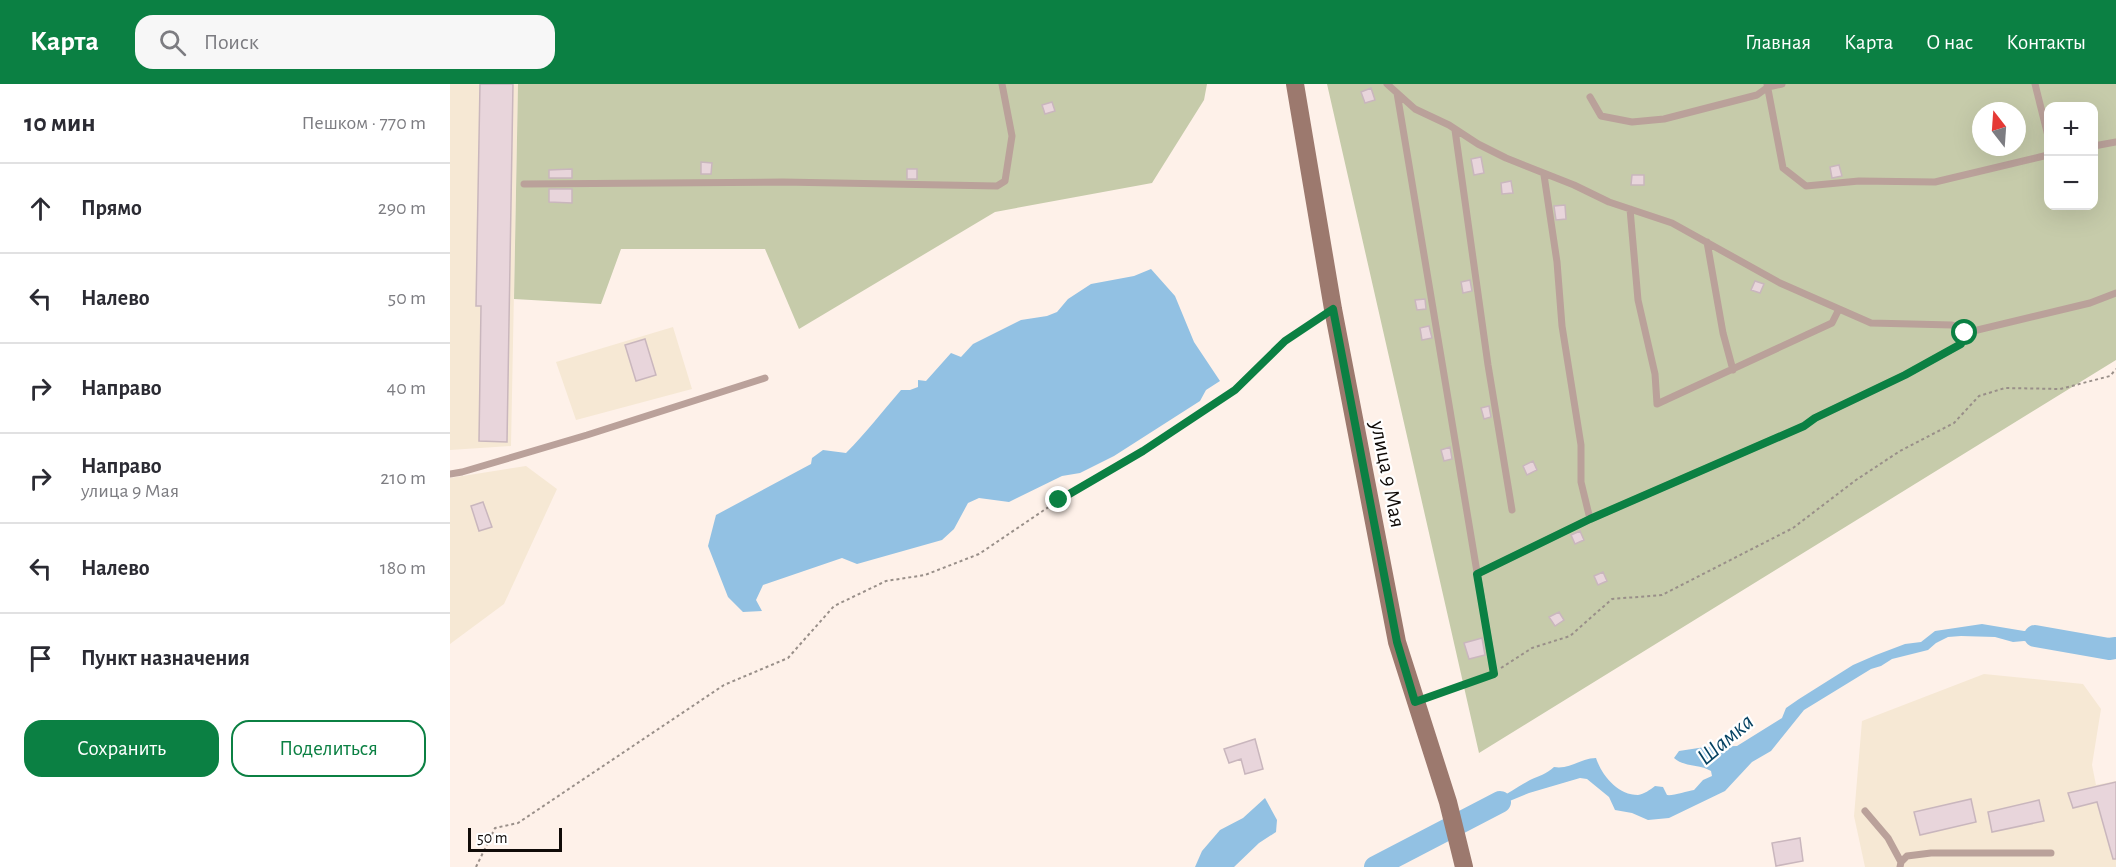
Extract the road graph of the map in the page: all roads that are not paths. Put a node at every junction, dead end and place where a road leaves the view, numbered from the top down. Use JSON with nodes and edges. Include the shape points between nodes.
{"nodes":[{"id":1,"x":1002,"y":84,"type":"edge"},
{"id":2,"x":1295,"y":84,"type":"edge"},
{"id":3,"x":1387,"y":84,"type":"edge"},
{"id":4,"x":1782,"y":84,"type":"edge"},
{"id":5,"x":2035,"y":84,"type":"edge"},
{"id":6,"x":1768,"y":86,"type":"edge"},
{"id":7,"x":1397,"y":93,"type":"junction"},
{"id":8,"x":1590,"y":96,"type":"dead end"},
{"id":9,"x":2044,"y":117,"type":"edge"},
{"id":10,"x":1455,"y":130,"type":"junction"},
{"id":11,"x":2116,"y":142,"type":"edge"},
{"id":12,"x":2098,"y":145,"type":"edge"},
{"id":13,"x":2045,"y":156,"type":"edge"},
{"id":14,"x":1544,"y":175,"type":"junction"},
{"id":15,"x":524,"y":184,"type":"dead end"},
{"id":16,"x":1630,"y":209,"type":"junction"},
{"id":17,"x":1707,"y":242,"type":"junction"},
{"id":18,"x":2116,"y":293,"type":"edge"},
{"id":19,"x":1839,"y":309,"type":"junction"},
{"id":20,"x":1965,"y":333,"type":"junction"},
{"id":21,"x":1733,"y":370,"type":"junction"},
{"id":22,"x":765,"y":378,"type":"dead end"},
{"id":23,"x":450,"y":474,"type":"edge"},
{"id":24,"x":1512,"y":510,"type":"dead end"},
{"id":25,"x":1590,"y":519,"type":"junction"},
{"id":26,"x":1477,"y":574,"type":"junction"},
{"id":27,"x":1494,"y":674,"type":"road end"},
{"id":28,"x":1865,"y":811,"type":"dead end"},
{"id":29,"x":2051,"y":853,"type":"dead end"},
{"id":30,"x":1900,"y":865,"type":"edge"},
{"id":31,"x":1464,"y":867,"type":"edge"}],
"edges":[{"from":1,"to":15,"type":"lane","via":[[1012,136],[1005,181],[997,186],[783,182]]},
{"from":2,"to":31,"type":"main road","name":"улица 9 Мая","via":[[1333,309],[1397,642],[1448,802]]},
{"from":3,"to":7,"type":"lane"},
{"from":4,"to":6,"type":"lane"},
{"from":5,"to":9,"type":"lane"},
{"from":6,"to":8,"type":"lane","via":[[1757,95],[1674,116],[1632,122],[1601,116]]},
{"from":6,"to":13,"type":"lane","via":[[1783,168],[1806,186],[1859,181],[1935,182]]},
{"from":7,"to":10,"type":"lane","via":[[1414,109]]},
{"from":7,"to":26,"type":"lane"},
{"from":10,"to":14,"type":"lane"},
{"from":10,"to":24,"type":"lane"},
{"from":11,"to":12,"type":"lane"},
{"from":14,"to":16,"type":"lane"},
{"from":14,"to":25,"type":"lane","via":[[1581,445],[1581,482]]},
{"from":16,"to":17,"type":"lane","via":[[1672,223]]},
{"from":16,"to":21,"type":"lane","via":[[1638,300],[1658,404]]},
{"from":17,"to":19,"type":"lane","via":[[1780,283]]},
{"from":17,"to":21,"type":"lane"},
{"from":18,"to":20,"type":"lane","via":[[2090,303]]},
{"from":19,"to":20,"type":"lane","via":[[1871,323],[1952,325]]},
{"from":19,"to":21,"type":"lane","via":[[1832,323]]},
{"from":20,"to":25,"type":"lane","via":[[1961,344],[1804,426]]},
{"from":22,"to":23,"type":"lane"},
{"from":25,"to":26,"type":"lane"},
{"from":26,"to":27,"type":"lane"},
{"from":28,"to":30,"type":"lane","via":[[1888,838]]},
{"from":29,"to":30,"type":"lane","via":[[1931,853],[1907,856]]}]}
